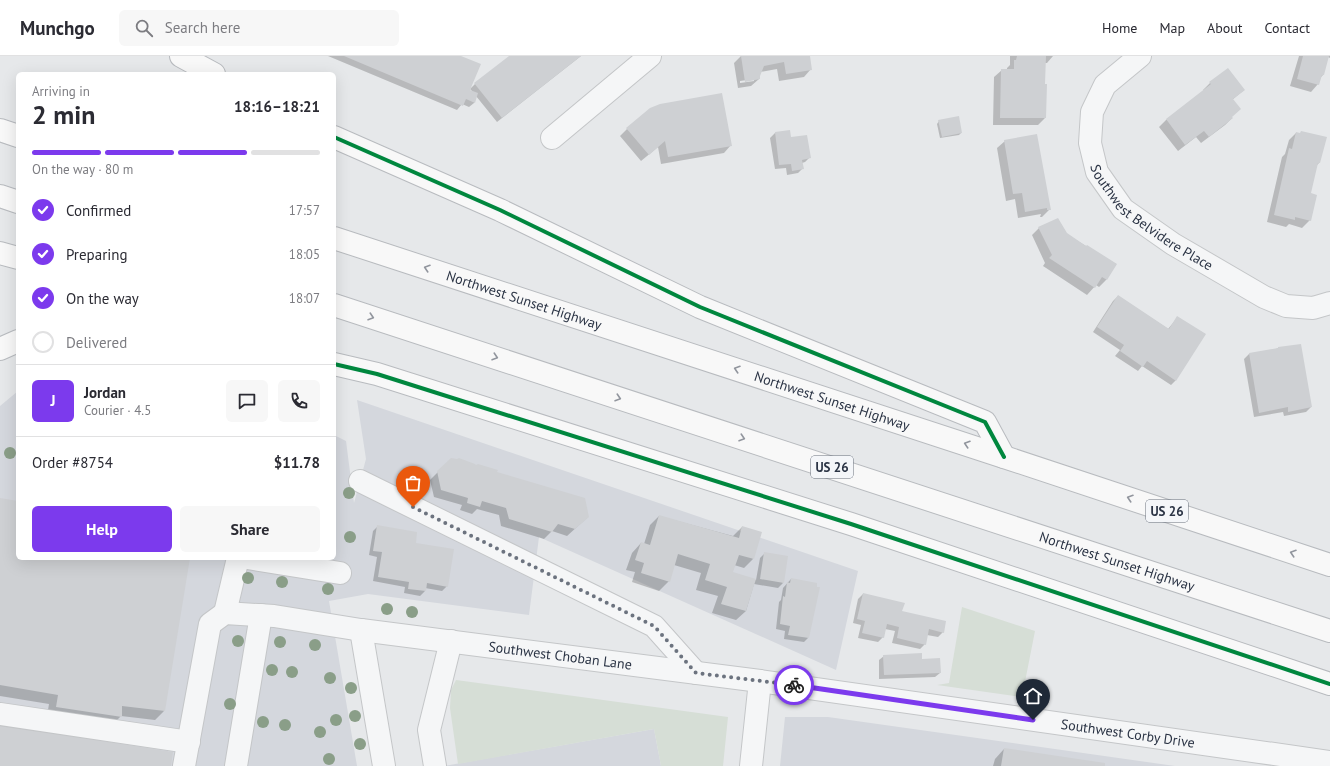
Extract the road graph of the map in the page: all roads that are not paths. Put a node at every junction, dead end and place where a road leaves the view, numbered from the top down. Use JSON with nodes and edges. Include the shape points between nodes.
{"nodes":[{"id":1,"x":181,"y":56,"type":"edge"},
{"id":2,"x":650,"y":56,"type":"edge"},
{"id":3,"x":1140,"y":56,"type":"edge"},
{"id":4,"x":210,"y":72,"type":"edge"},
{"id":5,"x":0,"y":130,"type":"edge"},
{"id":6,"x":16,"y":135,"type":"edge"},
{"id":7,"x":336,"y":138,"type":"edge"},
{"id":8,"x":552,"y":138,"type":"dead end"},
{"id":9,"x":336,"y":239,"type":"edge"},
{"id":10,"x":0,"y":253,"type":"edge"},
{"id":11,"x":16,"y":257,"type":"edge"},
{"id":12,"x":1330,"y":303,"type":"edge"},
{"id":13,"x":336,"y":306,"type":"edge"},
{"id":14,"x":16,"y":342,"type":"edge"},
{"id":15,"x":0,"y":349,"type":"edge"},
{"id":16,"x":336,"y":353,"type":"edge"},
{"id":17,"x":336,"y":364,"type":"edge"},
{"id":18,"x":378,"y":374,"type":"junction"},
{"id":19,"x":1004,"y":456,"type":"junction"},
{"id":20,"x":360,"y":481,"type":"dead end"},
{"id":21,"x":238,"y":560,"type":"edge"},
{"id":22,"x":259,"y":560,"type":"edge"},
{"id":23,"x":1330,"y":565,"type":"edge"},
{"id":24,"x":340,"y":573,"type":"dead end"},
{"id":25,"x":225,"y":613,"type":"junction"},
{"id":26,"x":260,"y":615,"type":"junction"},
{"id":27,"x":361,"y":630,"type":"junction"},
{"id":28,"x":1330,"y":631,"type":"edge"},
{"id":29,"x":452,"y":641,"type":"junction"},
{"id":30,"x":696,"y":673,"type":"junction"},
{"id":31,"x":760,"y":680,"type":"junction"},
{"id":32,"x":1330,"y":684,"type":"edge"},
{"id":33,"x":0,"y":714,"type":"edge"},
{"id":34,"x":189,"y":742,"type":"junction"},
{"id":35,"x":1330,"y":762,"type":"edge"},
{"id":36,"x":184,"y":766,"type":"edge"},
{"id":37,"x":236,"y":766,"type":"edge"},
{"id":38,"x":384,"y":766,"type":"edge"},
{"id":39,"x":435,"y":766,"type":"edge"},
{"id":40,"x":751,"y":766,"type":"edge"}],
"edges":[{"from":1,"to":4,"type":"highway"},
{"from":2,"to":8,"type":"street"},
{"from":3,"to":12,"type":"street","name":"Southwest Belvidere Place","via":[[1106,85],[1092,112],[1090,143],[1097,172],[1123,209],[1173,244],[1264,297],[1286,306],[1313,308]]},
{"from":5,"to":6,"type":"highway"},
{"from":7,"to":19,"type":"highway","via":[[500,210],[700,307],[985,422]]},
{"from":19,"to":9,"type":"highway","name":"Northwest Sunset Highway","number":"US 26","one_way":true},
{"from":10,"to":11,"type":"highway"},
{"from":13,"to":28,"type":"highway","name":"Northwest Sunset Highway","number":"US 26","one_way":true},
{"from":14,"to":15,"type":"highway"},
{"from":16,"to":18,"type":"highway"},
{"from":17,"to":18,"type":"highway"},
{"from":18,"to":32,"type":"highway","via":[[850,524]]},
{"from":23,"to":19,"type":"highway","name":"Northwest Sunset Highway","number":"US 26","one_way":true},
{"from":20,"to":30,"type":"street","via":[[654,626]]},
{"from":21,"to":25,"type":"street"},
{"from":22,"to":24,"type":"street"},
{"from":25,"to":26,"type":"street","name":"Southwest Choban Lane"},
{"from":25,"to":34,"type":"street","via":[[210,624]]},
{"from":26,"to":27,"type":"street","name":"Southwest Choban Lane"},
{"from":26,"to":37,"type":"street"},
{"from":27,"to":29,"type":"street","name":"Southwest Choban Lane"},
{"from":27,"to":38,"type":"street"},
{"from":29,"to":30,"type":"street","name":"Southwest Choban Lane"},
{"from":29,"to":39,"type":"street","via":[[429,730]]},
{"from":30,"to":31,"type":"street","name":"Southwest Choban Lane"},
{"from":31,"to":35,"type":"street","name":"Southwest Corby Drive"},
{"from":31,"to":40,"type":"street"},
{"from":33,"to":34,"type":"street"},
{"from":34,"to":36,"type":"street"}]}
